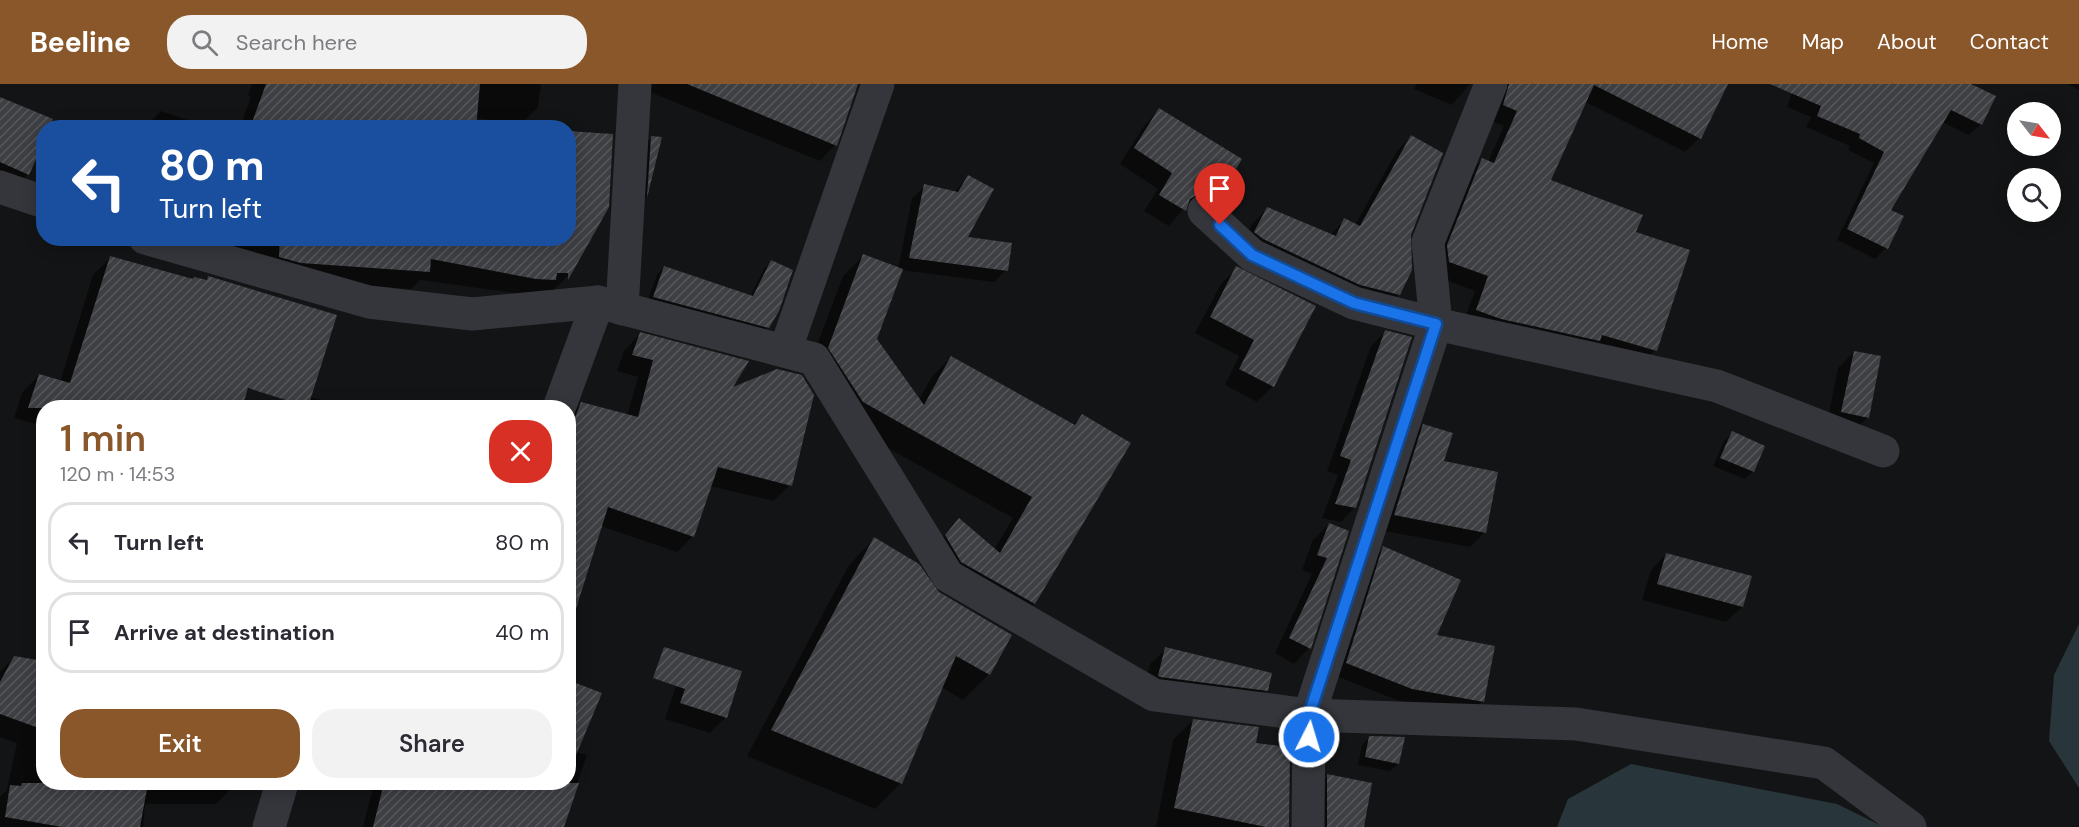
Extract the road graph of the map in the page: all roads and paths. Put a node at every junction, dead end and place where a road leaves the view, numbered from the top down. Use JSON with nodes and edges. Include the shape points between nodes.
{"nodes":[{"id":1,"x":635,"y":84,"type":"edge"},
{"id":2,"x":878,"y":84,"type":"edge"},
{"id":3,"x":1491,"y":84,"type":"edge"},
{"id":4,"x":0,"y":187,"type":"edge"},
{"id":5,"x":36,"y":199,"type":"edge"},
{"id":6,"x":1204,"y":211,"type":"dead end"},
{"id":7,"x":173,"y":246,"type":"edge"},
{"id":8,"x":610,"y":305,"type":"junction"},
{"id":9,"x":1436,"y":324,"type":"junction"},
{"id":10,"x":784,"y":351,"type":"junction"},
{"id":11,"x":563,"y":400,"type":"edge"},
{"id":12,"x":1883,"y":451,"type":"dead end"},
{"id":13,"x":1309,"y":715,"type":"junction"},
{"id":14,"x":280,"y":790,"type":"edge"},
{"id":15,"x":270,"y":827,"type":"edge"},
{"id":16,"x":1308,"y":827,"type":"edge"},
{"id":17,"x":1910,"y":827,"type":"edge"}],
"edges":[{"from":1,"to":8,"type":"street"},
{"from":2,"to":10,"type":"street"},
{"from":3,"to":9,"type":"street","via":[[1428,242]]},
{"from":4,"to":5,"type":"street"},
{"from":6,"to":9,"type":"street","via":[[1252,255],[1354,303]]},
{"from":7,"to":8,"type":"street","via":[[369,302],[472,314]]},
{"from":8,"to":10,"type":"street"},
{"from":8,"to":11,"type":"street"},
{"from":9,"to":12,"type":"street","via":[[1717,386]]},
{"from":9,"to":13,"type":"street"},
{"from":10,"to":13,"type":"street","via":[[814,359],[948,576],[1154,695]]},
{"from":13,"to":16,"type":"street"},
{"from":13,"to":17,"type":"street","via":[[1576,724],[1824,763]]},
{"from":14,"to":15,"type":"street"}]}
